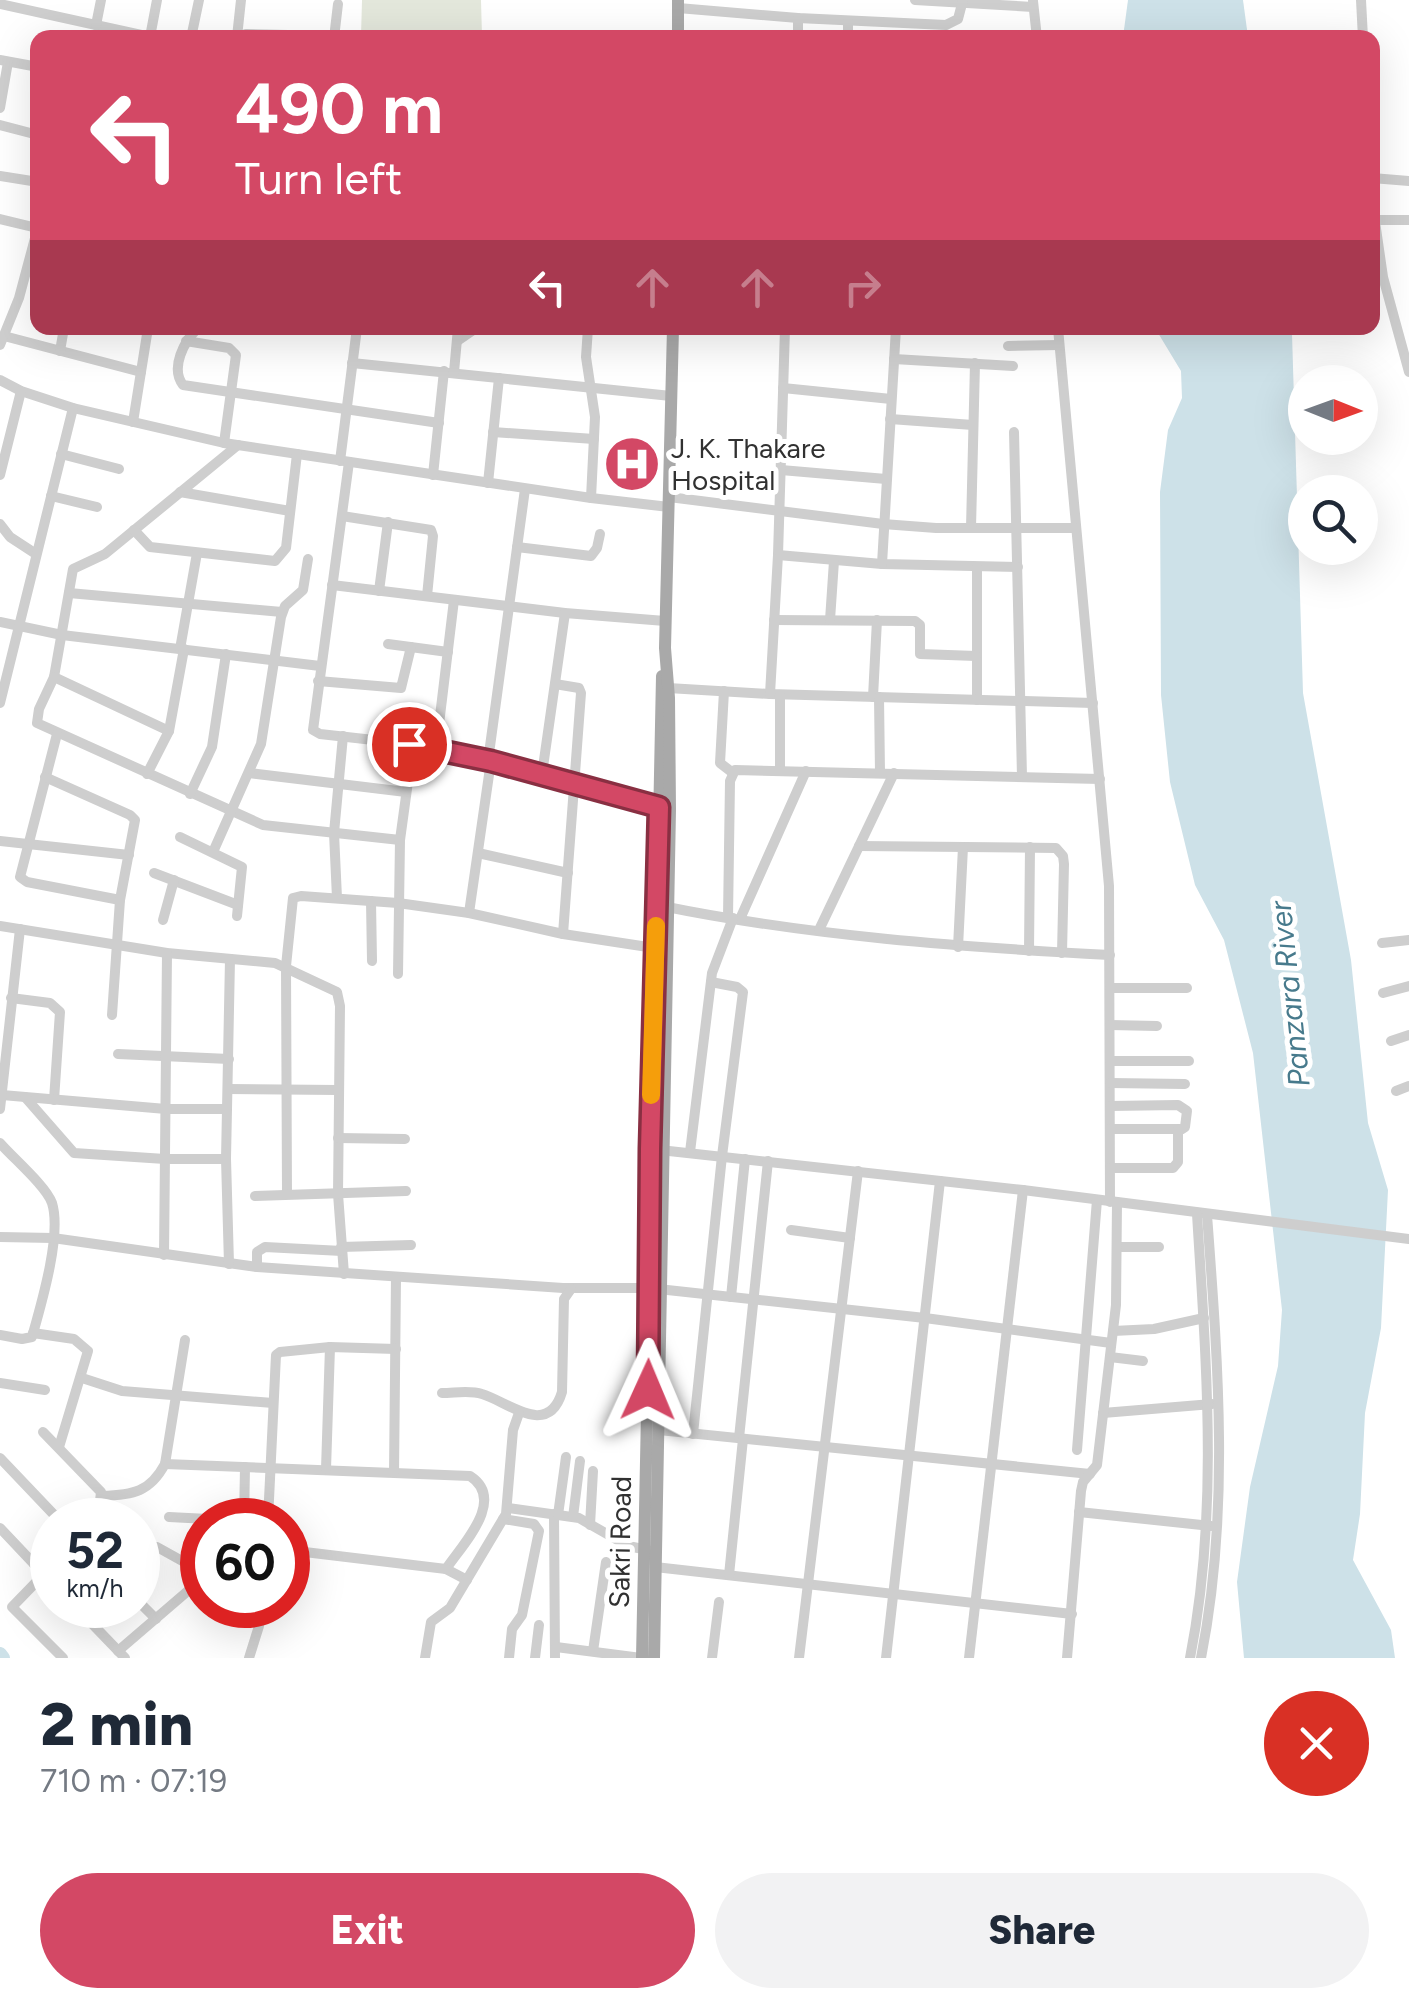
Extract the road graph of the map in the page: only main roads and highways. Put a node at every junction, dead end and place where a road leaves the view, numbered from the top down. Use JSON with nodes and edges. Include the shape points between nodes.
{"nodes":[{"id":1,"x":678,"y":4,"type":"edge"},
{"id":2,"x":678,"y":30,"type":"edge"},
{"id":3,"x":673,"y":335,"type":"edge"},
{"id":4,"x":665,"y":648,"type":"junction"},
{"id":5,"x":664,"y":808,"type":"junction"},
{"id":6,"x":655,"y":1288,"type":"junction"},
{"id":7,"x":651,"y":1550,"type":"junction"},
{"id":8,"x":641,"y":1658,"type":"edge"},
{"id":9,"x":654,"y":1658,"type":"edge"}],
"edges":[{"from":1,"to":2,"type":"main road"},
{"from":3,"to":4,"type":"main road","name":"Sakri Road"},
{"from":4,"to":5,"type":"main road","name":"Sakri Road"},
{"from":4,"to":5,"type":"main road","name":"Sakri Road","via":[[659,702]]},
{"from":5,"to":6,"type":"main road","name":"Sakri Road"},
{"from":6,"to":7,"type":"main road","name":"Sakri Road"},
{"from":6,"to":7,"type":"main road","name":"Sakri Road","via":[[659,1430]]},
{"from":7,"to":8,"type":"main road","name":"Sakri Road"},
{"from":7,"to":9,"type":"main road","name":"Sakri Road"}]}
